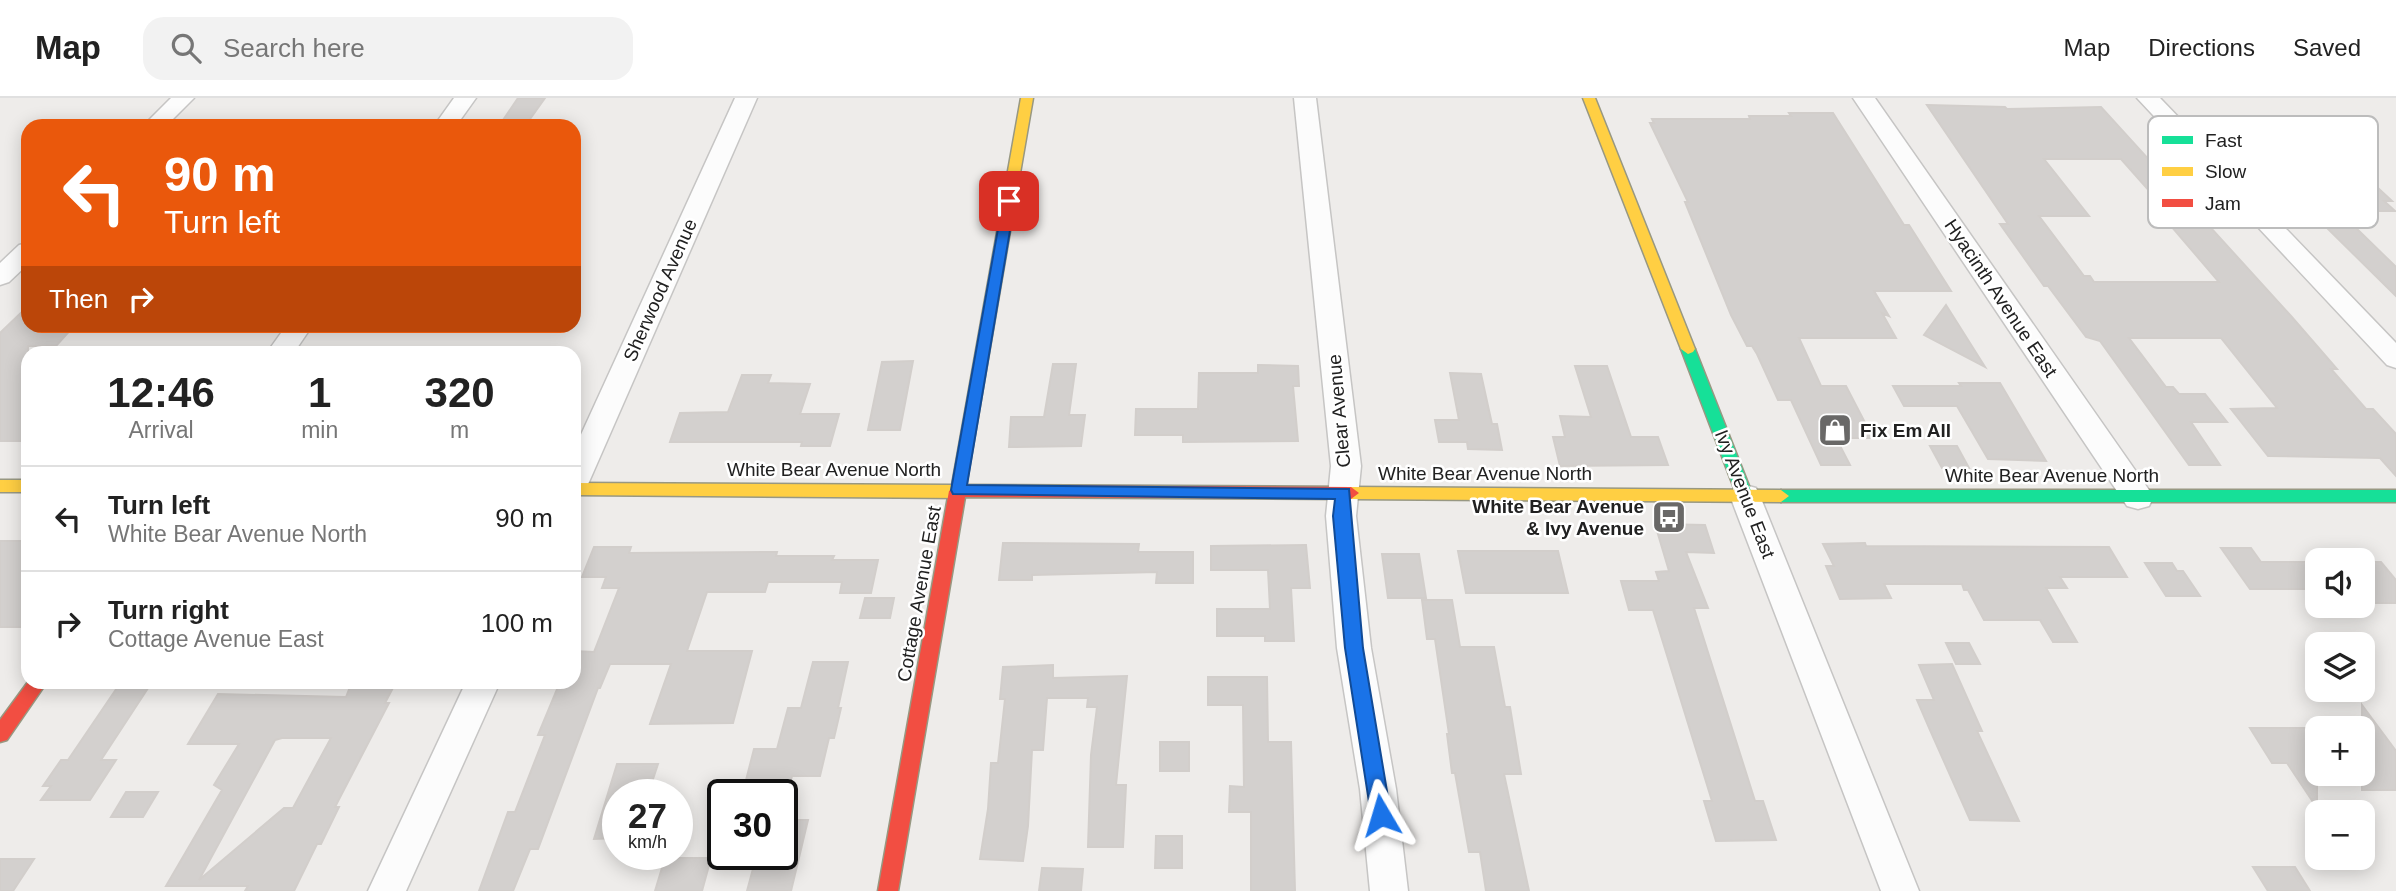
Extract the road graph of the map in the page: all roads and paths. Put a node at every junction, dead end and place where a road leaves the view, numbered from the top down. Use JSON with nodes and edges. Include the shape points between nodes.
{"nodes":[{"id":1,"x":183,"y":98,"type":"edge"},
{"id":2,"x":465,"y":98,"type":"edge"},
{"id":3,"x":746,"y":98,"type":"edge"},
{"id":4,"x":1027,"y":98,"type":"edge"},
{"id":5,"x":1305,"y":98,"type":"edge"},
{"id":6,"x":1589,"y":98,"type":"edge"},
{"id":7,"x":1864,"y":98,"type":"edge"},
{"id":8,"x":2148,"y":98,"type":"edge"},
{"id":9,"x":2165,"y":116,"type":"edge"},
{"id":10,"x":161,"y":119,"type":"edge"},
{"id":11,"x":450,"y":119,"type":"edge"},
{"id":12,"x":2272,"y":228,"type":"edge"},
{"id":13,"x":21,"y":257,"type":"edge"},
{"id":14,"x":0,"y":277,"type":"edge"},
{"id":15,"x":2396,"y":359,"type":"edge"},
{"id":16,"x":581,"y":466,"type":"edge"},
{"id":17,"x":0,"y":486,"type":"edge"},
{"id":18,"x":21,"y":486,"type":"edge"},
{"id":19,"x":581,"y":489,"type":"edge"},
{"id":20,"x":958,"y":490,"type":"junction"},
{"id":21,"x":1343,"y":494,"type":"junction"},
{"id":22,"x":1745,"y":496,"type":"junction"},
{"id":23,"x":2396,"y":496,"type":"edge"},
{"id":24,"x":2138,"y":498,"type":"junction"},
{"id":25,"x":33,"y":689,"type":"edge"},
{"id":26,"x":480,"y":689,"type":"edge"},
{"id":27,"x":0,"y":734,"type":"edge"},
{"id":28,"x":387,"y":891,"type":"edge"},
{"id":29,"x":888,"y":891,"type":"edge"},
{"id":30,"x":1390,"y":891,"type":"edge"},
{"id":31,"x":1900,"y":891,"type":"edge"}],
"edges":[{"from":1,"to":10,"type":"street"},
{"from":2,"to":11,"type":"street"},
{"from":3,"to":16,"type":"street","name":"Sherwood Avenue"},
{"from":4,"to":20,"type":"street","name":"Cottage Avenue East"},
{"from":5,"to":21,"type":"street","name":"Clear Avenue","via":[[1346,466]]},
{"from":6,"to":22,"type":"street","name":"Ivy Avenue East"},
{"from":7,"to":24,"type":"street","name":"Hyacinth Avenue East"},
{"from":8,"to":9,"type":"street"},
{"from":12,"to":15,"type":"street"},
{"from":13,"to":14,"type":"street"},
{"from":17,"to":18,"type":"street"},
{"from":19,"to":20,"type":"street","name":"White Bear Avenue North"},
{"from":20,"to":21,"type":"street","name":"White Bear Avenue North"},
{"from":20,"to":29,"type":"street","name":"Cottage Avenue East"},
{"from":21,"to":22,"type":"street","name":"White Bear Avenue North"},
{"from":21,"to":30,"type":"street","name":"Clear Avenue","via":[[1341,516],[1354,648]]},
{"from":22,"to":24,"type":"street","name":"White Bear Avenue North"},
{"from":22,"to":31,"type":"street","name":"Ivy Avenue East"},
{"from":23,"to":24,"type":"street","name":"White Bear Avenue North"},
{"from":25,"to":27,"type":"street"},
{"from":26,"to":28,"type":"street"}]}
